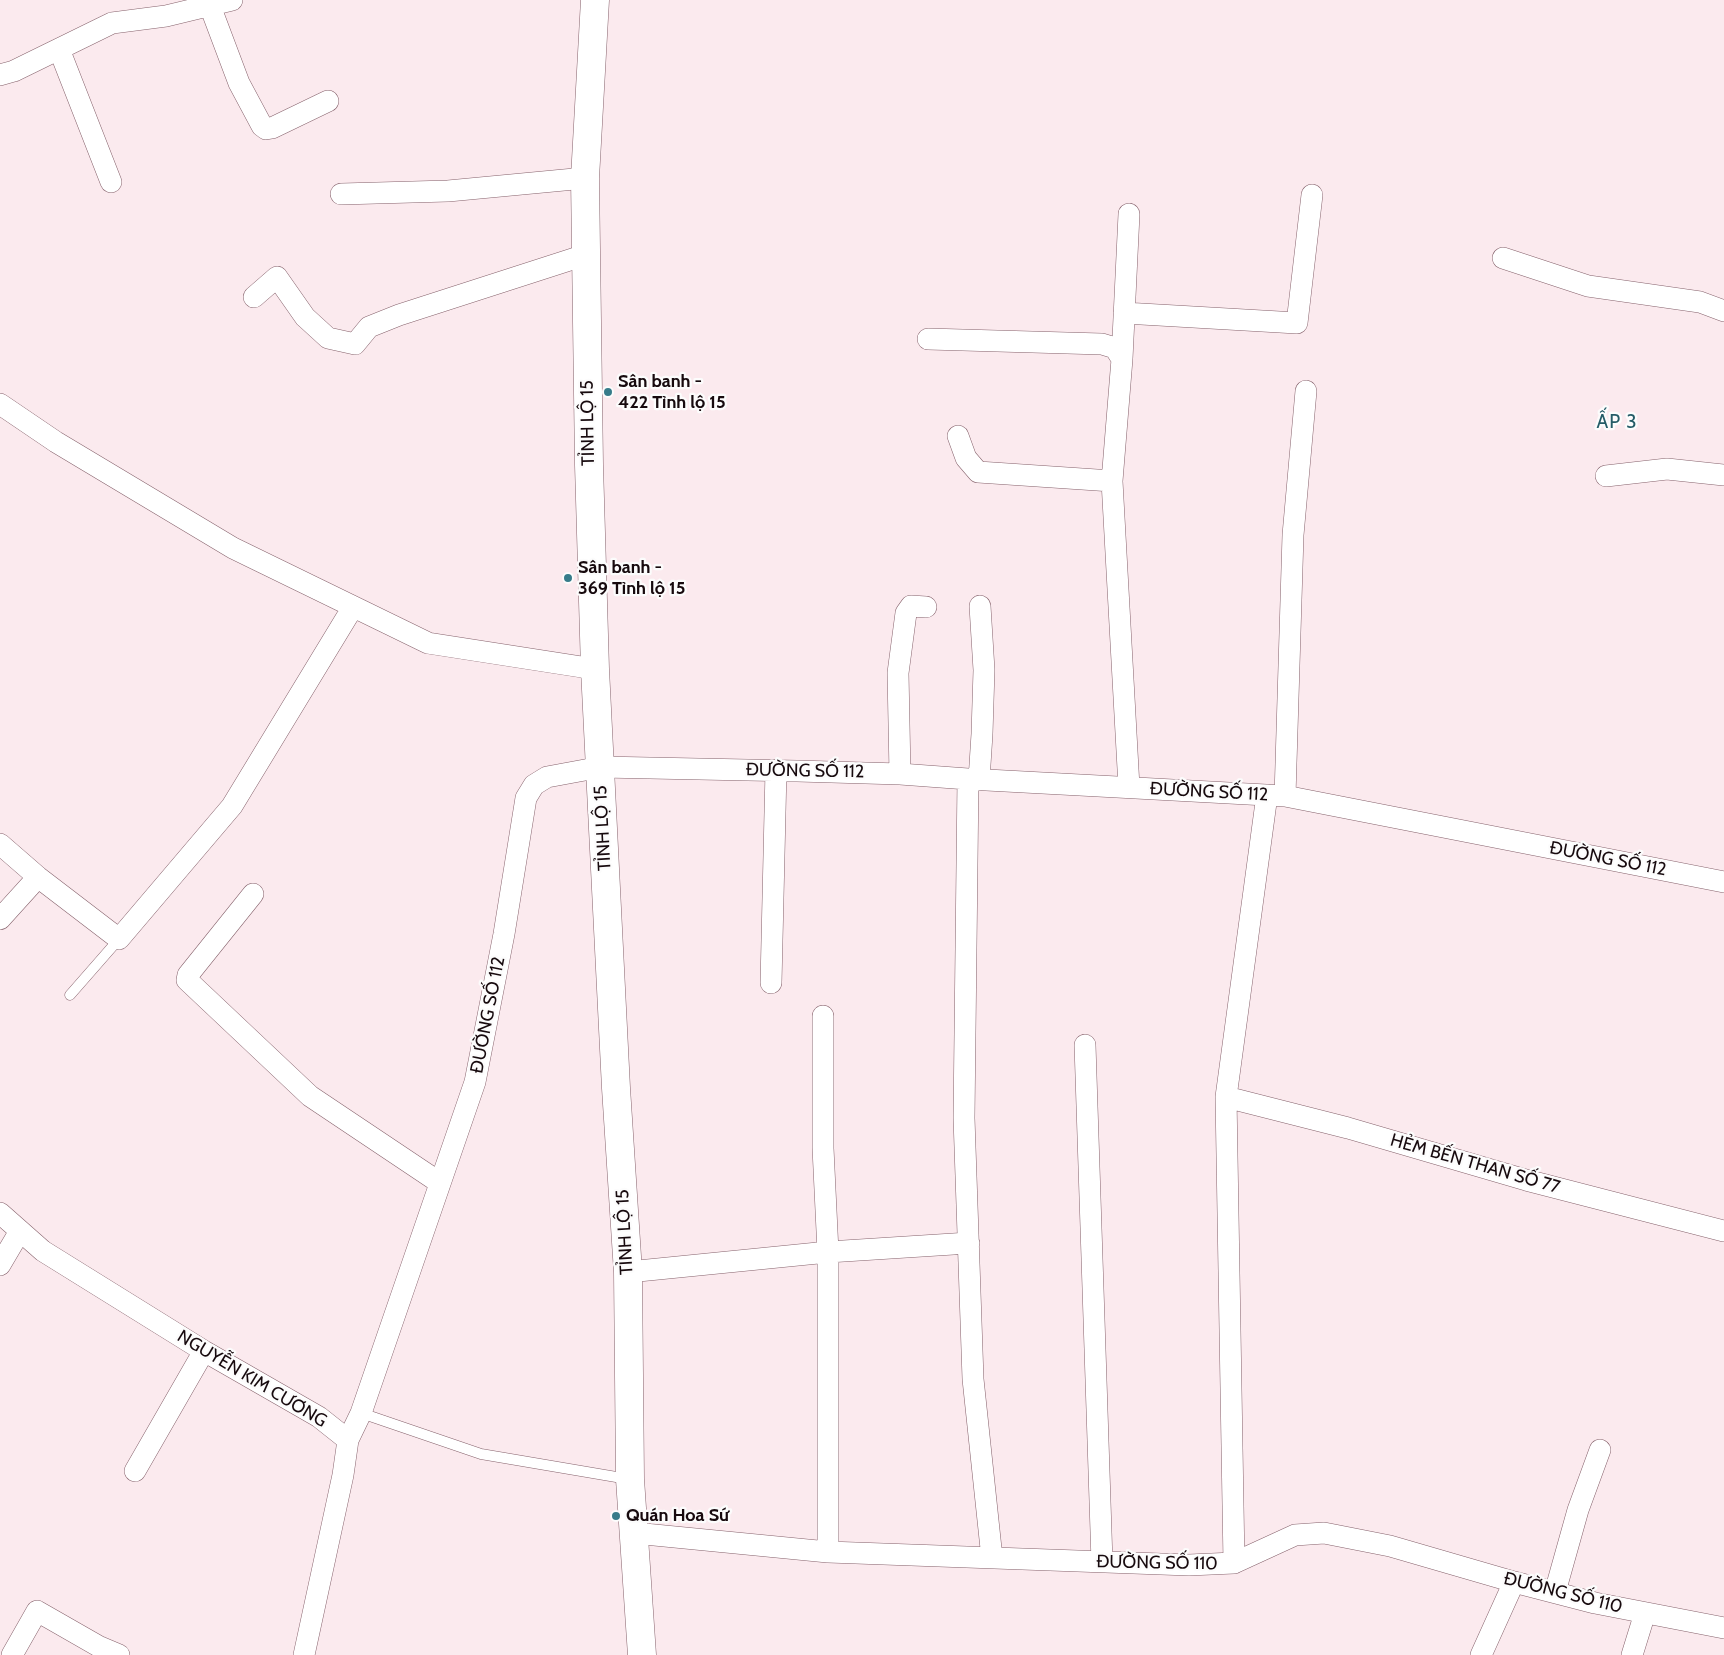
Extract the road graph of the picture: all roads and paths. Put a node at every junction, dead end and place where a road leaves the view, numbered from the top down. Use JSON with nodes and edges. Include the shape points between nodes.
{"nodes":[{"id":1,"x":232,"y":0,"type":"edge"},
{"id":2,"x":595,"y":0,"type":"edge"},
{"id":3,"x":210,"y":6,"type":"junction"},
{"id":4,"x":58,"y":49,"type":"junction"},
{"id":5,"x":0,"y":75,"type":"edge"},
{"id":6,"x":328,"y":101,"type":"dead end"},
{"id":7,"x":585,"y":178,"type":"junction"},
{"id":8,"x":111,"y":182,"type":"dead end"},
{"id":9,"x":341,"y":194,"type":"dead end"},
{"id":10,"x":1312,"y":195,"type":"dead end"},
{"id":11,"x":1129,"y":214,"type":"dead end"},
{"id":12,"x":585,"y":256,"type":"junction"},
{"id":13,"x":1503,"y":258,"type":"dead end"},
{"id":14,"x":254,"y":297,"type":"dead end"},
{"id":15,"x":1724,"y":310,"type":"edge"},
{"id":16,"x":1124,"y":313,"type":"junction"},
{"id":17,"x":928,"y":340,"type":"dead end"},
{"id":18,"x":1122,"y":359,"type":"junction"},
{"id":19,"x":1306,"y":391,"type":"dead end"},
{"id":20,"x":0,"y":404,"type":"edge"},
{"id":21,"x":958,"y":436,"type":"dead end"},
{"id":22,"x":1724,"y":475,"type":"edge"},
{"id":23,"x":1606,"y":476,"type":"dead end"},
{"id":24,"x":1112,"y":480,"type":"junction"},
{"id":25,"x":980,"y":606,"type":"dead end"},
{"id":26,"x":353,"y":607,"type":"junction"},
{"id":27,"x":926,"y":607,"type":"dead end"},
{"id":28,"x":594,"y":669,"type":"junction"},
{"id":29,"x":601,"y":766,"type":"junction"},
{"id":30,"x":776,"y":770,"type":"junction"},
{"id":31,"x":900,"y":774,"type":"junction"},
{"id":32,"x":973,"y":779,"type":"junction"},
{"id":33,"x":1128,"y":787,"type":"junction"},
{"id":34,"x":1276,"y":796,"type":"junction"},
{"id":35,"x":0,"y":844,"type":"edge"},
{"id":36,"x":38,"y":877,"type":"junction"},
{"id":37,"x":1724,"y":882,"type":"edge"},
{"id":38,"x":253,"y":894,"type":"dead end"},
{"id":39,"x":0,"y":919,"type":"edge"},
{"id":40,"x":119,"y":938,"type":"junction"},
{"id":41,"x":771,"y":983,"type":"dead end"},
{"id":42,"x":70,"y":995,"type":"dead end"},
{"id":43,"x":823,"y":1016,"type":"dead end"},
{"id":44,"x":1085,"y":1046,"type":"dead end"},
{"id":45,"x":1226,"y":1097,"type":"junction"},
{"id":46,"x":440,"y":1183,"type":"junction"},
{"id":47,"x":0,"y":1214,"type":"edge"},
{"id":48,"x":20,"y":1231,"type":"junction"},
{"id":49,"x":1724,"y":1231,"type":"edge"},
{"id":50,"x":968,"y":1243,"type":"junction"},
{"id":51,"x":828,"y":1252,"type":"junction"},
{"id":52,"x":0,"y":1265,"type":"edge"},
{"id":53,"x":628,"y":1272,"type":"junction"},
{"id":54,"x":204,"y":1350,"type":"junction"},
{"id":55,"x":361,"y":1414,"type":"junction"},
{"id":56,"x":348,"y":1440,"type":"junction"},
{"id":57,"x":1600,"y":1450,"type":"dead end"},
{"id":58,"x":135,"y":1471,"type":"dead end"},
{"id":59,"x":630,"y":1479,"type":"junction"},
{"id":60,"x":634,"y":1533,"type":"junction"},
{"id":61,"x":828,"y":1552,"type":"junction"},
{"id":62,"x":992,"y":1558,"type":"junction"},
{"id":63,"x":1102,"y":1562,"type":"junction"},
{"id":64,"x":1234,"y":1564,"type":"junction"},
{"id":65,"x":1514,"y":1582,"type":"junction"},
{"id":66,"x":1555,"y":1592,"type":"junction"},
{"id":67,"x":1644,"y":1613,"type":"junction"},
{"id":68,"x":1724,"y":1628,"type":"edge"},
{"id":69,"x":12,"y":1655,"type":"edge"},
{"id":70,"x":119,"y":1655,"type":"edge"},
{"id":71,"x":304,"y":1655,"type":"edge"},
{"id":72,"x":642,"y":1655,"type":"edge"},
{"id":73,"x":1481,"y":1655,"type":"edge"},
{"id":74,"x":1632,"y":1655,"type":"edge"}],
"edges":[{"from":1,"to":3,"type":"street"},
{"from":2,"to":7,"type":"main road","name":"TỈNH LỘ 15"},
{"from":3,"to":4,"type":"street","via":[[112,23]]},
{"from":3,"to":6,"type":"street","via":[[239,83],[262,126],[272,128]]},
{"from":4,"to":5,"type":"street"},
{"from":4,"to":8,"type":"street"},
{"from":7,"to":9,"type":"street","via":[[448,191]]},
{"from":7,"to":12,"type":"main road","name":"TỈNH LỘ 15"},
{"from":10,"to":16,"type":"street","via":[[1297,323]]},
{"from":11,"to":16,"type":"street"},
{"from":12,"to":14,"type":"street","via":[[399,314],[370,327],[355,344],[328,338],[306,317],[277,277]]},
{"from":12,"to":28,"type":"main road","name":"TỈNH LỘ 15"},
{"from":13,"to":15,"type":"street","via":[[1588,286],[1700,302]]},
{"from":16,"to":18,"type":"street"},
{"from":17,"to":18,"type":"street","via":[[1102,344],[1115,348]]},
{"from":18,"to":24,"type":"street"},
{"from":19,"to":34,"type":"street"},
{"from":20,"to":26,"type":"street","via":[[56,442],[233,548]]},
{"from":21,"to":24,"type":"street","via":[[966,458],[978,472]]},
{"from":22,"to":23,"type":"street","via":[[1667,469]]},
{"from":24,"to":33,"type":"street"},
{"from":25,"to":32,"type":"street","via":[[984,670],[982,734]]},
{"from":26,"to":28,"type":"street","via":[[428,643]]},
{"from":26,"to":40,"type":"street","via":[[232,806]]},
{"from":27,"to":31,"type":"street","via":[[910,606],[906,613],[898,673]]},
{"from":28,"to":29,"type":"main road","name":"TỈNH LỘ 15"},
{"from":29,"to":30,"type":"street","name":"ĐƯỜNG SỐ 112"},
{"from":29,"to":46,"type":"street","name":"ĐƯỜNG SỐ 112","via":[[547,777],[534,785],[526,798],[475,1082]]},
{"from":29,"to":53,"type":"main road","name":"TỈNH LỘ 15"},
{"from":30,"to":31,"type":"street","name":"ĐƯỜNG SỐ 112"},
{"from":30,"to":41,"type":"street"},
{"from":31,"to":32,"type":"street","name":"ĐƯỜNG SỐ 112"},
{"from":32,"to":33,"type":"street","name":"ĐƯỜNG SỐ 112"},
{"from":32,"to":50,"type":"street","via":[[964,1118]]},
{"from":33,"to":34,"type":"street","name":"ĐƯỜNG SỐ 112"},
{"from":34,"to":37,"type":"street","name":"ĐƯỜNG SỐ 112"},
{"from":34,"to":45,"type":"street"},
{"from":35,"to":36,"type":"street"},
{"from":36,"to":39,"type":"street"},
{"from":36,"to":40,"type":"street"},
{"from":38,"to":46,"type":"street","via":[[187,980],[310,1096]]},
{"from":40,"to":42,"type":"lane"},
{"from":43,"to":51,"type":"street"},
{"from":44,"to":63,"type":"street"},
{"from":45,"to":49,"type":"street","name":"HẺM BẾN THAN SỐ 77"},
{"from":45,"to":64,"type":"street"},
{"from":46,"to":55,"type":"street","name":"ĐƯỜNG SỐ 112"},
{"from":47,"to":48,"type":"street","name":"NGUYỄN KIM CƯƠNG"},
{"from":48,"to":52,"type":"street"},
{"from":48,"to":54,"type":"street","name":"NGUYỄN KIM CƯƠNG","via":[[44,1251]]},
{"from":50,"to":51,"type":"street"},
{"from":50,"to":62,"type":"street","via":[[973,1379]]},
{"from":51,"to":53,"type":"street"},
{"from":51,"to":61,"type":"street"},
{"from":53,"to":59,"type":"main road","name":"TỈNH LỘ 15"},
{"from":54,"to":56,"type":"street","name":"NGUYỄN KIM CƯƠNG","via":[[319,1417]]},
{"from":54,"to":58,"type":"street"},
{"from":55,"to":56,"type":"street","name":"ĐƯỜNG SỐ 112"},
{"from":55,"to":59,"type":"lane","via":[[481,1454]]},
{"from":56,"to":71,"type":"street"},
{"from":57,"to":66,"type":"street","via":[[1578,1510]]},
{"from":59,"to":60,"type":"main road","name":"TỈNH LỘ 15"},
{"from":60,"to":61,"type":"street","name":"ĐƯỜNG SỐ 110"},
{"from":60,"to":72,"type":"main road","name":"TỈNH LỘ 15"},
{"from":61,"to":62,"type":"street","name":"ĐƯỜNG SỐ 110"},
{"from":62,"to":63,"type":"street","name":"ĐƯỜNG SỐ 110"},
{"from":63,"to":64,"type":"street","name":"ĐƯỜNG SỐ 110"},
{"from":64,"to":65,"type":"street","name":"ĐƯỜNG SỐ 110","via":[[1295,1535],[1324,1533],[1390,1546]]},
{"from":65,"to":66,"type":"street","name":"ĐƯỜNG SỐ 110"},
{"from":65,"to":73,"type":"street"},
{"from":66,"to":67,"type":"street","name":"ĐƯỜNG SỐ 110"},
{"from":67,"to":68,"type":"street","name":"ĐƯỜNG SỐ 110"},
{"from":67,"to":74,"type":"street"},
{"from":69,"to":70,"type":"street","via":[[37,1611]]}]}
